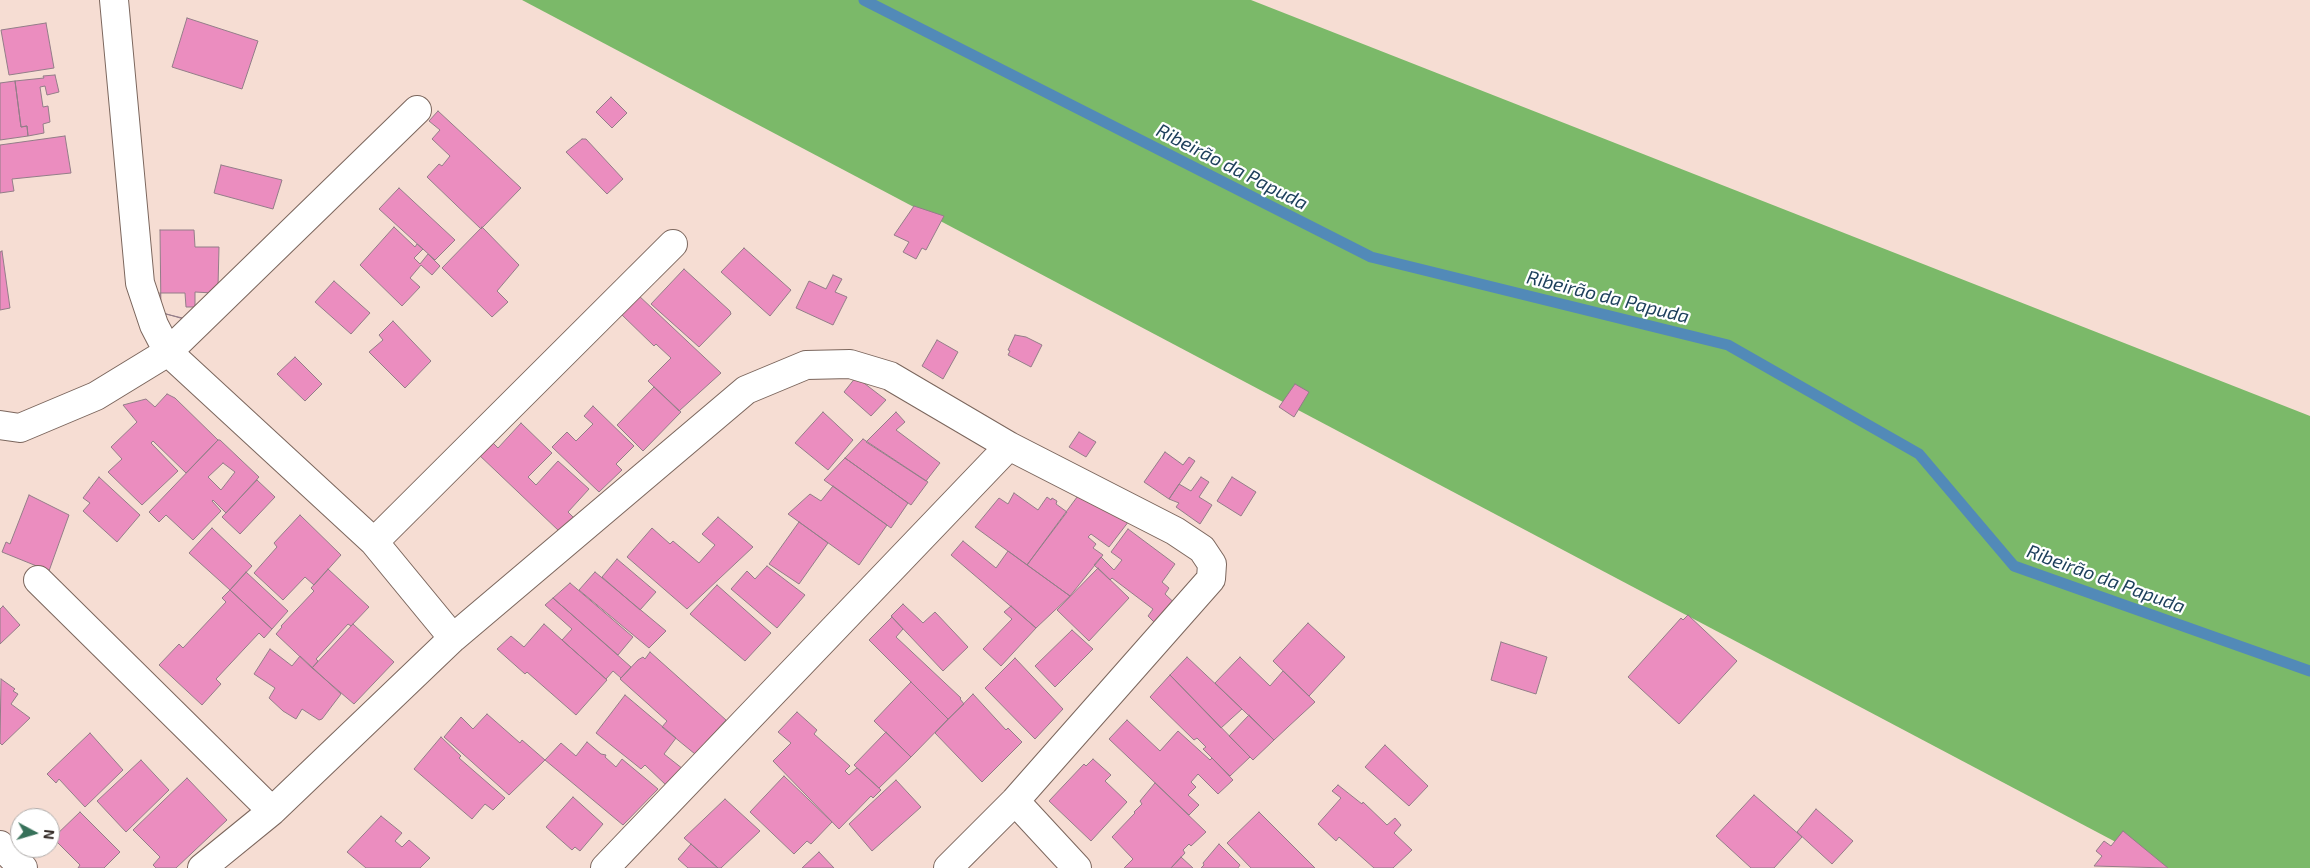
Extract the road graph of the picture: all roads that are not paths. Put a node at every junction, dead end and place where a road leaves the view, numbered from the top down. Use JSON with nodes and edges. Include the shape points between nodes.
{"nodes":[{"id":1,"x":114,"y":0,"type":"edge"},
{"id":2,"x":417,"y":110,"type":"dead end"},
{"id":3,"x":673,"y":244,"type":"dead end"},
{"id":4,"x":168,"y":352,"type":"junction"},
{"id":5,"x":0,"y":425,"type":"edge"},
{"id":6,"x":1009,"y":446,"type":"junction"},
{"id":7,"x":374,"y":542,"type":"junction"},
{"id":8,"x":38,"y":580,"type":"dead end"},
{"id":9,"x":453,"y":638,"type":"junction"},
{"id":10,"x":1015,"y":801,"type":"junction"},
{"id":11,"x":272,"y":811,"type":"junction"},
{"id":12,"x":0,"y":845,"type":"edge"},
{"id":13,"x":23,"y":868,"type":"edge"},
{"id":14,"x":202,"y":868,"type":"edge"},
{"id":15,"x":605,"y":868,"type":"edge"},
{"id":16,"x":948,"y":868,"type":"edge"},
{"id":17,"x":1077,"y":868,"type":"edge"}],
"edges":[{"from":1,"to":4,"type":"street","via":[[140,283],[154,325]]},
{"from":2,"to":4,"type":"street"},
{"from":3,"to":7,"type":"street"},
{"from":4,"to":5,"type":"street","via":[[96,396],[20,428]]},
{"from":4,"to":7,"type":"street"},
{"from":6,"to":9,"type":"street","via":[[890,376],[850,364],[806,365],[746,390]]},
{"from":6,"to":10,"type":"street","via":[[1175,531],[1202,549],[1212,564],[1211,579]]},
{"from":6,"to":15,"type":"street"},
{"from":7,"to":9,"type":"street"},
{"from":8,"to":11,"type":"street"},
{"from":9,"to":11,"type":"street"},
{"from":10,"to":16,"type":"street"},
{"from":10,"to":17,"type":"street"},
{"from":11,"to":14,"type":"street"},
{"from":12,"to":13,"type":"street"}]}
